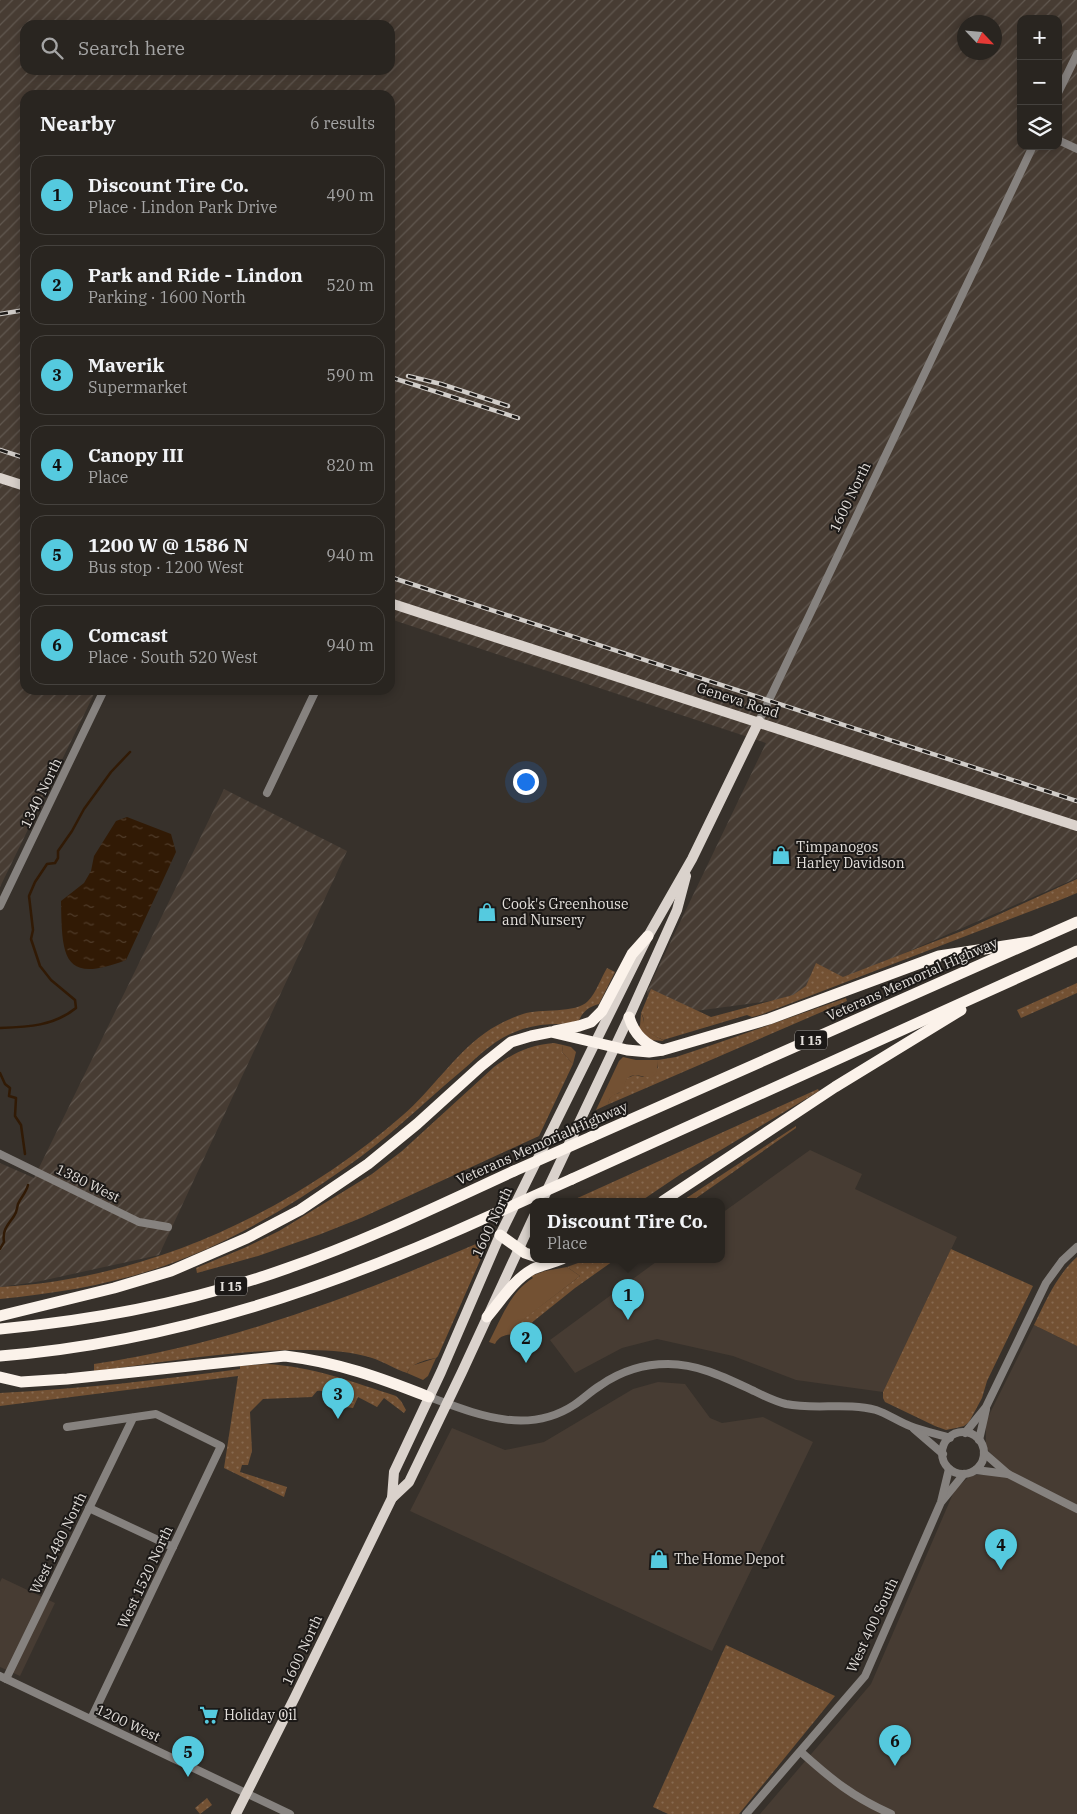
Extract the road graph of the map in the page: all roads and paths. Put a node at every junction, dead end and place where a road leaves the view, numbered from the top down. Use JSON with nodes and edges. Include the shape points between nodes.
{"nodes":[{"id":1,"x":1077,"y":54,"type":"edge"},
{"id":2,"x":1062,"y":85,"type":"edge"},
{"id":3,"x":1062,"y":142,"type":"edge"},
{"id":4,"x":1077,"y":149,"type":"edge"},
{"id":5,"x":1031,"y":150,"type":"edge"},
{"id":6,"x":0,"y":478,"type":"edge"},
{"id":7,"x":20,"y":484,"type":"edge"},
{"id":8,"x":395,"y":605,"type":"edge"},
{"id":9,"x":102,"y":695,"type":"edge"},
{"id":10,"x":314,"y":695,"type":"edge"},
{"id":11,"x":759,"y":721,"type":"junction"},
{"id":12,"x":267,"y":792,"type":"dead end"},
{"id":13,"x":1077,"y":826,"type":"edge"},
{"id":14,"x":692,"y":859,"type":"junction"},
{"id":15,"x":0,"y":906,"type":"edge"},
{"id":16,"x":1077,"y":922,"type":"edge"},
{"id":17,"x":648,"y":936,"type":"junction"},
{"id":18,"x":1030,"y":942,"type":"junction"},
{"id":19,"x":1077,"y":951,"type":"edge"},
{"id":20,"x":998,"y":986,"type":"junction"},
{"id":21,"x":629,"y":1017,"type":"junction"},
{"id":22,"x":551,"y":1032,"type":"junction"},
{"id":23,"x":596,"y":1042,"type":"junction"},
{"id":24,"x":616,"y":1047,"type":"junction"},
{"id":25,"x":663,"y":1050,"type":"junction"},
{"id":26,"x":0,"y":1154,"type":"edge"},
{"id":27,"x":543,"y":1198,"type":"edge"},
{"id":28,"x":668,"y":1198,"type":"edge"},
{"id":29,"x":530,"y":1225,"type":"edge"},
{"id":30,"x":168,"y":1226,"type":"dead end"},
{"id":31,"x":500,"y":1235,"type":"junction"},
{"id":32,"x":1077,"y":1247,"type":"edge"},
{"id":33,"x":519,"y":1249,"type":"junction"},
{"id":34,"x":530,"y":1254,"type":"edge"},
{"id":35,"x":551,"y":1263,"type":"edge"},
{"id":36,"x":0,"y":1316,"type":"edge"},
{"id":37,"x":487,"y":1317,"type":"junction"},
{"id":38,"x":0,"y":1330,"type":"edge"},
{"id":39,"x":0,"y":1356,"type":"edge"},
{"id":40,"x":0,"y":1378,"type":"edge"},
{"id":41,"x":429,"y":1397,"type":"junction"},
{"id":42,"x":447,"y":1403,"type":"junction"},
{"id":43,"x":986,"y":1407,"type":"junction"},
{"id":44,"x":133,"y":1418,"type":"junction"},
{"id":45,"x":67,"y":1427,"type":"dead end"},
{"id":46,"x":912,"y":1427,"type":"junction"},
{"id":47,"x":965,"y":1433,"type":"junction"},
{"id":48,"x":950,"y":1438,"type":"junction"},
{"id":49,"x":979,"y":1440,"type":"junction"},
{"id":50,"x":984,"y":1453,"type":"junction"},
{"id":51,"x":943,"y":1454,"type":"junction"},
{"id":52,"x":949,"y":1469,"type":"junction"},
{"id":53,"x":976,"y":1470,"type":"junction"},
{"id":54,"x":964,"y":1474,"type":"junction"},
{"id":55,"x":1008,"y":1474,"type":"junction"},
{"id":56,"x":392,"y":1498,"type":"junction"},
{"id":57,"x":941,"y":1502,"type":"junction"},
{"id":58,"x":89,"y":1508,"type":"junction"},
{"id":59,"x":1077,"y":1509,"type":"edge"},
{"id":60,"x":172,"y":1548,"type":"junction"},
{"id":61,"x":3,"y":1678,"type":"edge"},
{"id":62,"x":91,"y":1719,"type":"junction"},
{"id":63,"x":801,"y":1752,"type":"junction"},
{"id":64,"x":246,"y":1793,"type":"junction"},
{"id":65,"x":236,"y":1814,"type":"edge"},
{"id":66,"x":290,"y":1814,"type":"edge"},
{"id":67,"x":746,"y":1814,"type":"edge"},
{"id":68,"x":891,"y":1814,"type":"edge"}],
"edges":[{"from":1,"to":2,"type":"street"},
{"from":3,"to":4,"type":"street"},
{"from":5,"to":11,"type":"street","name":"1600 North"},
{"from":6,"to":7,"type":"main road"},
{"from":8,"to":11,"type":"main road","name":"Geneva Road"},
{"from":9,"to":15,"type":"street","name":"1340 North"},
{"from":10,"to":12,"type":"street"},
{"from":11,"to":13,"type":"main road","name":"Geneva Road"},
{"from":11,"to":14,"type":"main road","name":"1600 North"},
{"from":14,"to":17,"type":"main road","name":"1600 North"},
{"from":14,"to":21,"type":"main road","name":"1600 North","via":[[677,910]]},
{"from":16,"to":18,"type":"highway","name":"Veterans Memorial Highway","number":"I 15"},
{"from":17,"to":22,"type":"highway","via":[[632,954],[602,1011],[591,1022]]},
{"from":17,"to":23,"type":"main road","name":"1600 North"},
{"from":18,"to":25,"type":"highway","via":[[939,956],[769,1020]]},
{"from":18,"to":38,"type":"highway","name":"Veterans Memorial Highway","number":"I 15","bridge":true,"via":[[345,1247],[214,1291],[63,1322]]},
{"from":19,"to":20,"type":"highway","number":"I 15"},
{"from":20,"to":28,"type":"highway","via":[[835,1087]]},
{"from":20,"to":39,"type":"highway","number":"I 15","bridge":true,"via":[[494,1214],[352,1274],[239,1312],[169,1330],[104,1343]]},
{"from":21,"to":24,"type":"main road","name":"1600 North"},
{"from":21,"to":25,"type":"highway","via":[[638,1036],[654,1048]]},
{"from":22,"to":23,"type":"highway"},
{"from":22,"to":36,"type":"highway","via":[[511,1042],[368,1164],[300,1210],[247,1238],[171,1271]]},
{"from":23,"to":24,"type":"highway"},
{"from":23,"to":31,"type":"main road","name":"1600 North"},
{"from":24,"to":25,"type":"highway","via":[[638,1052]]},
{"from":24,"to":27,"type":"main road","name":"1600 North"},
{"from":26,"to":30,"type":"street","name":"1380 West","via":[[139,1222]]},
{"from":29,"to":33,"type":"main road","name":"1600 North"},
{"from":31,"to":33,"type":"highway"},
{"from":31,"to":41,"type":"main road","name":"1600 North"},
{"from":32,"to":43,"type":"street","via":[[1046,1283]]},
{"from":33,"to":34,"type":"highway"},
{"from":33,"to":37,"type":"main road","name":"1600 North"},
{"from":35,"to":37,"type":"highway","via":[[532,1270],[512,1285]]},
{"from":37,"to":42,"type":"main road","name":"1600 North"},
{"from":40,"to":41,"type":"highway","via":[[21,1382],[67,1379],[285,1356],[345,1367]]},
{"from":41,"to":42,"type":"street"},
{"from":41,"to":56,"type":"main road","name":"1600 North","via":[[394,1472]]},
{"from":42,"to":46,"type":"street","via":[[490,1418],[532,1420],[572,1407],[619,1374],[644,1366],[668,1364],[709,1371],[786,1404],[876,1410]]},
{"from":42,"to":56,"type":"main road","name":"1600 North","via":[[409,1482]]},
{"from":43,"to":47,"type":"street"},
{"from":43,"to":49,"type":"street"},
{"from":44,"to":45,"type":"street"},
{"from":44,"to":58,"type":"street","name":"West 1480 North"},
{"from":44,"to":60,"type":"street","name":"West 1520 North","via":[[156,1414],[221,1446]]},
{"from":46,"to":48,"type":"street"},
{"from":46,"to":51,"type":"street"},
{"from":47,"to":48,"type":"street"},
{"from":47,"to":49,"type":"street"},
{"from":48,"to":51,"type":"street","via":[[945,1443]]},
{"from":49,"to":50,"type":"street"},
{"from":50,"to":53,"type":"street"},
{"from":50,"to":55,"type":"street"},
{"from":51,"to":52,"type":"street"},
{"from":52,"to":54,"type":"street"},
{"from":52,"to":57,"type":"street","name":"West 400 South"},
{"from":53,"to":54,"type":"street"},
{"from":53,"to":55,"type":"street"},
{"from":54,"to":57,"type":"street","name":"West 400 South"},
{"from":55,"to":59,"type":"street"},
{"from":56,"to":64,"type":"main road","name":"1600 North"},
{"from":57,"to":63,"type":"street","name":"West 400 South","via":[[865,1676]]},
{"from":58,"to":60,"type":"street"},
{"from":58,"to":61,"type":"street","name":"West 1480 North"},
{"from":60,"to":62,"type":"street","name":"West 1520 North"},
{"from":61,"to":62,"type":"street","name":"1200 West"},
{"from":62,"to":64,"type":"street","name":"1200 West"},
{"from":63,"to":67,"type":"street","name":"West 400 South"},
{"from":63,"to":68,"type":"street","via":[[832,1780]]},
{"from":64,"to":65,"type":"main road","name":"1600 North"},
{"from":64,"to":66,"type":"street","name":"1200 West"}]}
